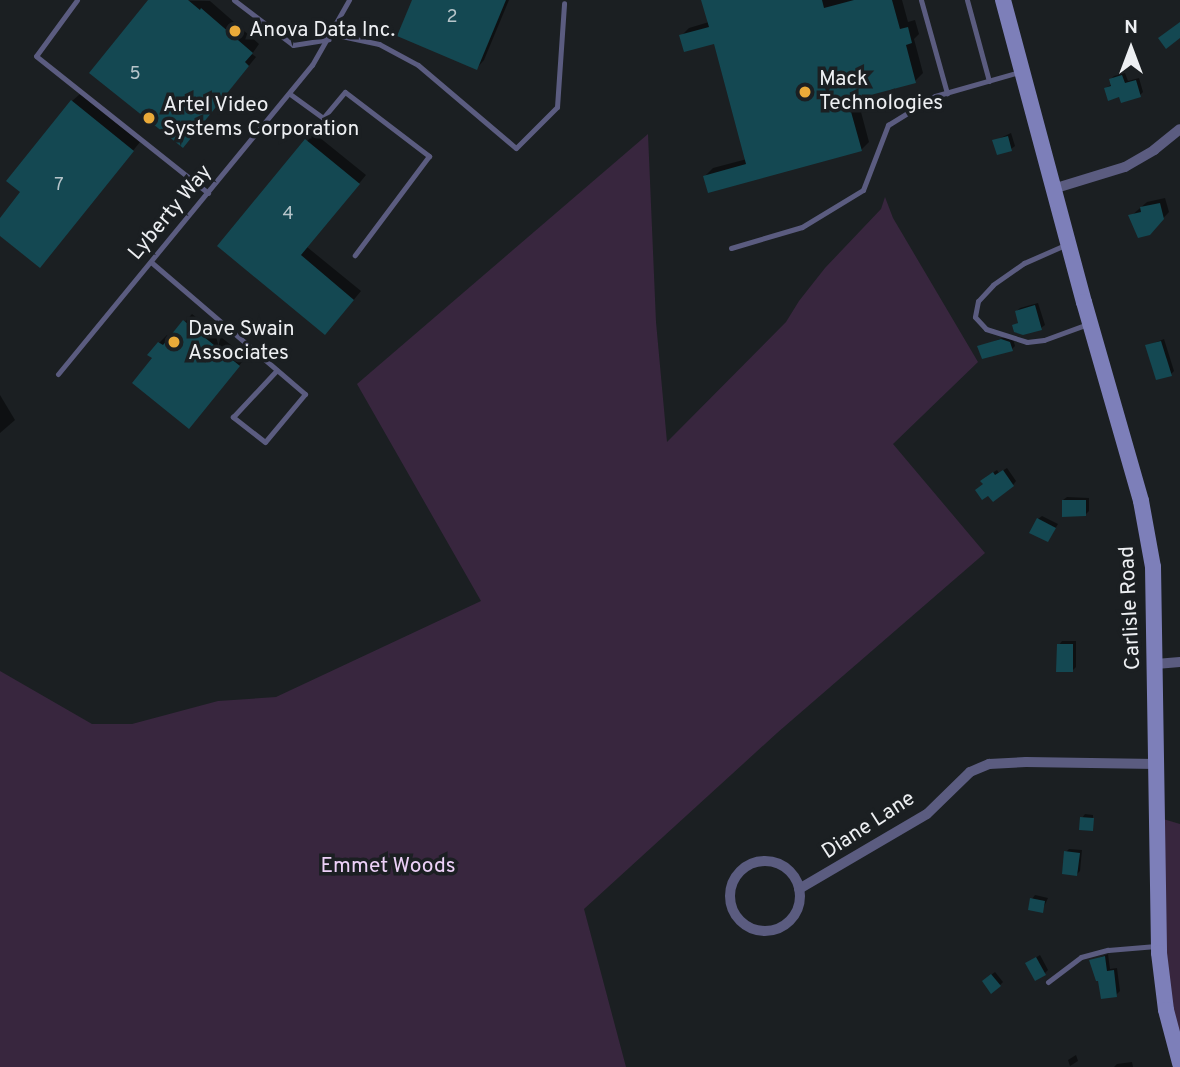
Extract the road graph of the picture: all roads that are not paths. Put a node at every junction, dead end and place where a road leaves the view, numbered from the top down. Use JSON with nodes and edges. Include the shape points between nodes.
{"nodes":[{"id":1,"x":77,"y":0,"type":"edge"},
{"id":2,"x":234,"y":0,"type":"edge"},
{"id":3,"x":349,"y":0,"type":"edge"},
{"id":4,"x":921,"y":0,"type":"edge"},
{"id":5,"x":967,"y":0,"type":"edge"},
{"id":6,"x":1003,"y":0,"type":"edge"},
{"id":7,"x":564,"y":2,"type":"dead end"},
{"id":8,"x":330,"y":36,"type":"junction"},
{"id":9,"x":1023,"y":71,"type":"junction"},
{"id":10,"x":989,"y":81,"type":"junction"},
{"id":11,"x":947,"y":93,"type":"junction"},
{"id":12,"x":289,"y":94,"type":"junction"},
{"id":13,"x":1180,"y":129,"type":"edge"},
{"id":14,"x":1054,"y":189,"type":"junction"},
{"id":15,"x":208,"y":193,"type":"junction"},
{"id":16,"x":1068,"y":244,"type":"junction"},
{"id":17,"x":731,"y":248,"type":"dead end"},
{"id":18,"x":355,"y":254,"type":"dead end"},
{"id":19,"x":151,"y":262,"type":"junction"},
{"id":20,"x":1090,"y":324,"type":"junction"},
{"id":21,"x":277,"y":370,"type":"junction"},
{"id":22,"x":58,"y":374,"type":"dead end"},
{"id":23,"x":1180,"y":662,"type":"edge"},
{"id":24,"x":1156,"y":664,"type":"junction"},
{"id":25,"x":1156,"y":764,"type":"junction"},
{"id":26,"x":799,"y":889,"type":"junction"},
{"id":27,"x":1159,"y":946,"type":"junction"},
{"id":28,"x":1048,"y":982,"type":"dead end"},
{"id":29,"x":1180,"y":1063,"type":"edge"}],
"edges":[{"from":1,"to":15,"type":"lane","via":[[36,56]]},
{"from":2,"to":8,"type":"lane","via":[[293,45]]},
{"from":3,"to":8,"type":"lane","name":"Lyberty Way"},
{"from":4,"to":11,"type":"lane"},
{"from":5,"to":10,"type":"lane"},
{"from":6,"to":9,"type":"main road","name":"Carlisle Road"},
{"from":7,"to":8,"type":"lane","via":[[557,107],[516,148],[418,65],[379,44]]},
{"from":8,"to":12,"type":"lane","name":"Lyberty Way"},
{"from":9,"to":10,"type":"lane"},
{"from":9,"to":14,"type":"main road","name":"Carlisle Road"},
{"from":10,"to":11,"type":"lane"},
{"from":11,"to":17,"type":"lane","via":[[888,125],[863,190],[802,227]]},
{"from":12,"to":15,"type":"lane","name":"Lyberty Way"},
{"from":12,"to":18,"type":"lane","via":[[323,118],[345,92],[429,156]]},
{"from":13,"to":14,"type":"street","via":[[1125,167]]},
{"from":14,"to":16,"type":"main road","name":"Carlisle Road"},
{"from":15,"to":19,"type":"lane","name":"Lyberty Way"},
{"from":16,"to":20,"type":"main road","name":"Carlisle Road"},
{"from":16,"to":20,"type":"lane","via":[[1024,263],[993,285],[978,301],[975,317],[986,329],[1027,342]]},
{"from":19,"to":21,"type":"lane"},
{"from":19,"to":22,"type":"lane","name":"Lyberty Way"},
{"from":20,"to":24,"type":"main road","name":"Carlisle Road","via":[[1141,501],[1153,567]]},
{"from":21,"to":21,"type":"lane","via":[[305,394],[265,442],[233,417]]},
{"from":23,"to":24,"type":"street"},
{"from":24,"to":25,"type":"main road","name":"Carlisle Road"},
{"from":25,"to":26,"type":"street","name":"Diane Lane","via":[[989,764],[970,772],[927,814]]},
{"from":25,"to":27,"type":"main road","name":"Carlisle Road"},
{"from":26,"to":26,"type":"street","via":[[793,918],[774,930],[763,932],[742,923],[730,904],[739,873],[760,862],[783,866]]},
{"from":27,"to":28,"type":"lane","via":[[1081,957]]},
{"from":27,"to":29,"type":"main road","name":"Carlisle Road","via":[[1166,1010]]}]}
